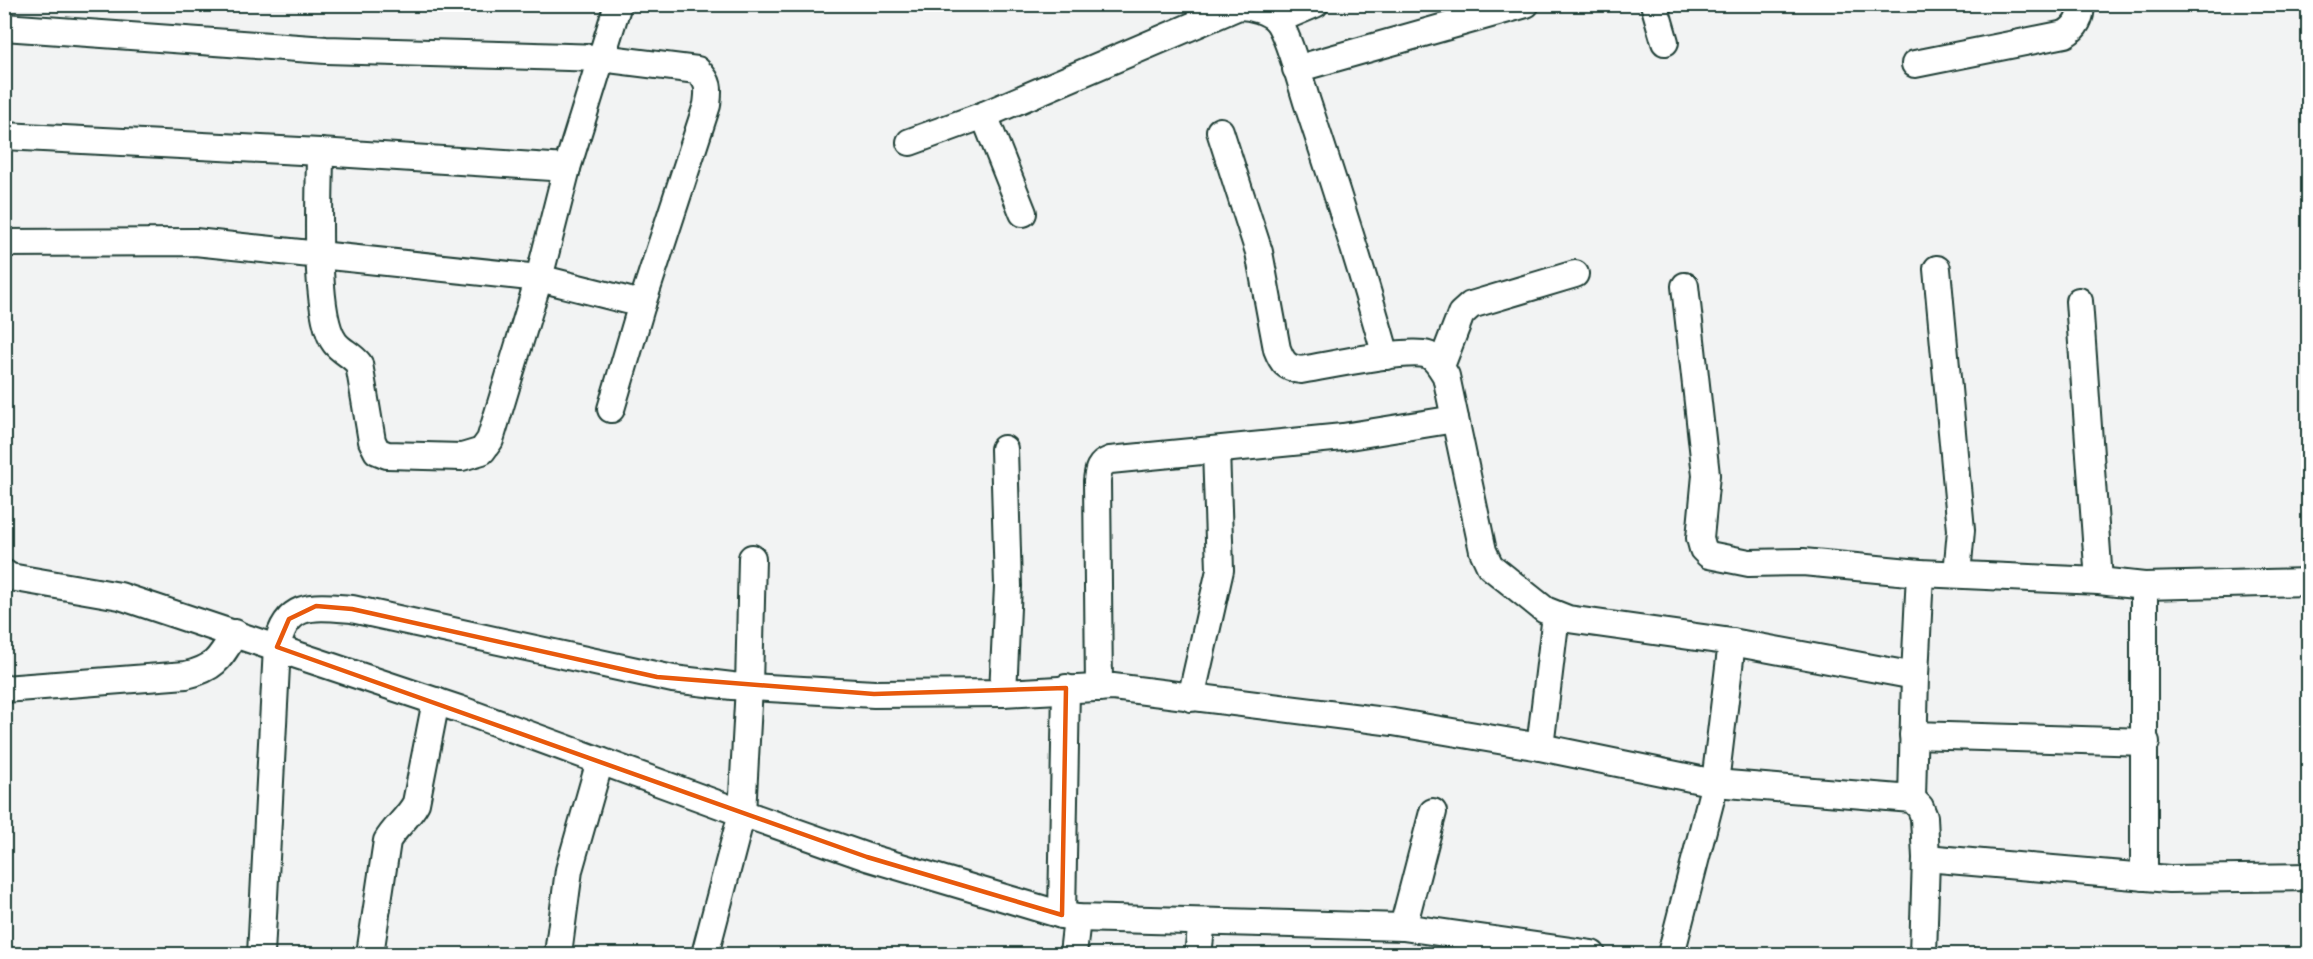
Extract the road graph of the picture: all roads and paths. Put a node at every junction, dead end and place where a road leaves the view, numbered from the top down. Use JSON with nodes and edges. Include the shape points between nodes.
{"nodes":[{"id":1,"x":618,"y":4,"type":"edge"},
{"id":2,"x":1315,"y":4,"type":"edge"},
{"id":3,"x":1526,"y":4,"type":"edge"},
{"id":4,"x":1654,"y":4,"type":"edge"},
{"id":5,"x":2081,"y":4,"type":"edge"},
{"id":6,"x":1277,"y":20,"type":"junction"},
{"id":7,"x":4,"y":27,"type":"edge"},
{"id":8,"x":1665,"y":42,"type":"dead end"},
{"id":9,"x":601,"y":58,"type":"junction"},
{"id":10,"x":1915,"y":64,"type":"dead end"},
{"id":11,"x":1296,"y":69,"type":"junction"},
{"id":12,"x":984,"y":115,"type":"junction"},
{"id":13,"x":1220,"y":131,"type":"dead end"},
{"id":14,"x":4,"y":136,"type":"edge"},
{"id":15,"x":910,"y":142,"type":"dead end"},
{"id":16,"x":320,"y":152,"type":"junction"},
{"id":17,"x":567,"y":168,"type":"junction"},
{"id":18,"x":1023,"y":213,"type":"dead end"},
{"id":19,"x":4,"y":243,"type":"edge"},
{"id":20,"x":318,"y":255,"type":"junction"},
{"id":21,"x":1937,"y":269,"type":"dead end"},
{"id":22,"x":1575,"y":274,"type":"dead end"},
{"id":23,"x":539,"y":278,"type":"junction"},
{"id":24,"x":1685,"y":286,"type":"dead end"},
{"id":25,"x":2079,"y":301,"type":"dead end"},
{"id":26,"x":642,"y":304,"type":"junction"},
{"id":27,"x":1386,"y":356,"type":"junction"},
{"id":28,"x":1441,"y":366,"type":"junction"},
{"id":29,"x":611,"y":409,"type":"dead end"},
{"id":30,"x":1455,"y":419,"type":"junction"},
{"id":31,"x":1004,"y":449,"type":"dead end"},
{"id":32,"x":1216,"y":450,"type":"junction"},
{"id":33,"x":752,"y":558,"type":"dead end"},
{"id":34,"x":4,"y":573,"type":"edge"},
{"id":35,"x":1920,"y":573,"type":"junction"},
{"id":36,"x":1957,"y":574,"type":"junction"},
{"id":37,"x":2100,"y":581,"type":"junction"},
{"id":38,"x":2308,"y":582,"type":"edge"},
{"id":39,"x":2144,"y":586,"type":"junction"},
{"id":40,"x":1556,"y":615,"type":"junction"},
{"id":41,"x":235,"y":633,"type":"junction"},
{"id":42,"x":1732,"y":642,"type":"junction"},
{"id":43,"x":277,"y":647,"type":"junction"},
{"id":44,"x":1915,"y":676,"type":"junction"},
{"id":45,"x":749,"y":686,"type":"junction"},
{"id":46,"x":1066,"y":688,"type":"junction"},
{"id":47,"x":1098,"y":688,"type":"junction"},
{"id":48,"x":4,"y":689,"type":"edge"},
{"id":49,"x":1004,"y":693,"type":"junction"},
{"id":50,"x":1191,"y":698,"type":"junction"},
{"id":51,"x":436,"y":701,"type":"junction"},
{"id":52,"x":1913,"y":735,"type":"junction"},
{"id":53,"x":2146,"y":742,"type":"junction"},
{"id":54,"x":1540,"y":747,"type":"junction"},
{"id":55,"x":600,"y":761,"type":"junction"},
{"id":56,"x":1715,"y":783,"type":"junction"},
{"id":57,"x":1912,"y":799,"type":"junction"},
{"id":58,"x":1432,"y":812,"type":"dead end"},
{"id":59,"x":742,"y":813,"type":"junction"},
{"id":60,"x":1926,"y":858,"type":"junction"},
{"id":61,"x":2144,"y":877,"type":"junction"},
{"id":62,"x":2308,"y":877,"type":"edge"},
{"id":63,"x":1070,"y":917,"type":"junction"},
{"id":64,"x":1202,"y":922,"type":"junction"},
{"id":65,"x":1404,"y":927,"type":"junction"},
{"id":66,"x":1577,"y":953,"type":"edge"},
{"id":67,"x":261,"y":954,"type":"edge"},
{"id":68,"x":370,"y":954,"type":"edge"},
{"id":69,"x":558,"y":954,"type":"edge"},
{"id":70,"x":705,"y":954,"type":"edge"},
{"id":71,"x":1073,"y":954,"type":"edge"},
{"id":72,"x":1198,"y":954,"type":"edge"},
{"id":73,"x":1671,"y":954,"type":"edge"},
{"id":74,"x":1923,"y":954,"type":"edge"}],
"edges":[{"from":1,"to":9,"type":"street"},
{"from":2,"to":6,"type":"street"},
{"from":3,"to":11,"type":"street"},
{"from":4,"to":8,"type":"street"},
{"from":5,"to":10,"type":"street","via":[[2074,28],[2065,34]]},
{"from":6,"to":11,"type":"street"},
{"from":6,"to":12,"type":"street","via":[[1248,6],[1239,6]]},
{"from":7,"to":9,"type":"street","via":[[326,50]]},
{"from":9,"to":17,"type":"street"},
{"from":9,"to":26,"type":"street","via":[[697,70],[706,78],[709,90]]},
{"from":11,"to":27,"type":"street","via":[[1350,231]]},
{"from":12,"to":15,"type":"street"},
{"from":12,"to":18,"type":"street"},
{"from":13,"to":27,"type":"street","via":[[1253,232],[1282,361],[1290,369],[1301,370]]},
{"from":14,"to":16,"type":"street"},
{"from":16,"to":17,"type":"street"},
{"from":16,"to":20,"type":"street"},
{"from":17,"to":23,"type":"street"},
{"from":19,"to":20,"type":"street","via":[[195,242]]},
{"from":20,"to":23,"type":"street"},
{"from":20,"to":23,"type":"street","via":[[330,334],[336,345],[359,364],[372,441],[377,451],[387,455],[462,457],[482,451],[490,440]]},
{"from":21,"to":36,"type":"street","via":[[1961,530]]},
{"from":22,"to":28,"type":"street","via":[[1471,305],[1461,314]]},
{"from":23,"to":26,"type":"street"},
{"from":24,"to":35,"type":"street","via":[[1706,475],[1700,538],[1703,549],[1709,555],[1749,563],[1803,562]]},
{"from":25,"to":37,"type":"street"},
{"from":26,"to":29,"type":"street"},
{"from":27,"to":28,"type":"street","via":[[1425,354]]},
{"from":28,"to":30,"type":"street"},
{"from":30,"to":32,"type":"street","via":[[1343,437]]},
{"from":30,"to":40,"type":"street","via":[[1483,551],[1490,566]]},
{"from":31,"to":49,"type":"street","via":[[1008,586]]},
{"from":32,"to":47,"type":"street","via":[[1110,460],[1102,463],[1098,471]]},
{"from":32,"to":50,"type":"street","via":[[1220,570]]},
{"from":33,"to":45,"type":"street"},
{"from":34,"to":41,"type":"street","via":[[120,596]]},
{"from":35,"to":36,"type":"street"},
{"from":35,"to":44,"type":"street"},
{"from":36,"to":37,"type":"street"},
{"from":37,"to":39,"type":"street"},
{"from":38,"to":39,"type":"street"},
{"from":39,"to":53,"type":"street"},
{"from":40,"to":42,"type":"street"},
{"from":40,"to":54,"type":"street"},
{"from":41,"to":43,"type":"street"},
{"from":41,"to":48,"type":"street","via":[[219,661],[203,671]]},
{"from":42,"to":44,"type":"street"},
{"from":42,"to":56,"type":"street"},
{"from":43,"to":45,"type":"street","via":[[280,630],[289,619],[316,606],[352,609],[657,677]]},
{"from":43,"to":51,"type":"street"},
{"from":43,"to":67,"type":"street"},
{"from":44,"to":52,"type":"street"},
{"from":45,"to":49,"type":"street","via":[[874,694]]},
{"from":45,"to":59,"type":"street"},
{"from":46,"to":47,"type":"street"},
{"from":46,"to":49,"type":"street"},
{"from":46,"to":63,"type":"street"},
{"from":47,"to":50,"type":"street"},
{"from":50,"to":54,"type":"street","via":[[1394,722]]},
{"from":51,"to":55,"type":"street"},
{"from":51,"to":68,"type":"street","via":[[416,803],[387,841]]},
{"from":52,"to":53,"type":"street"},
{"from":52,"to":57,"type":"street"},
{"from":53,"to":61,"type":"street"},
{"from":54,"to":56,"type":"street"},
{"from":55,"to":59,"type":"street"},
{"from":55,"to":69,"type":"street","via":[[569,870]]},
{"from":56,"to":57,"type":"street"},
{"from":56,"to":73,"type":"street"},
{"from":57,"to":60,"type":"street","via":[[1924,816]]},
{"from":58,"to":65,"type":"street"},
{"from":59,"to":63,"type":"street","via":[[867,857]]},
{"from":59,"to":70,"type":"street"},
{"from":60,"to":61,"type":"street"},
{"from":60,"to":74,"type":"street"},
{"from":61,"to":62,"type":"street"},
{"from":63,"to":64,"type":"street"},
{"from":63,"to":71,"type":"street"},
{"from":64,"to":65,"type":"street"},
{"from":64,"to":72,"type":"street"},
{"from":65,"to":66,"type":"street"}]}
